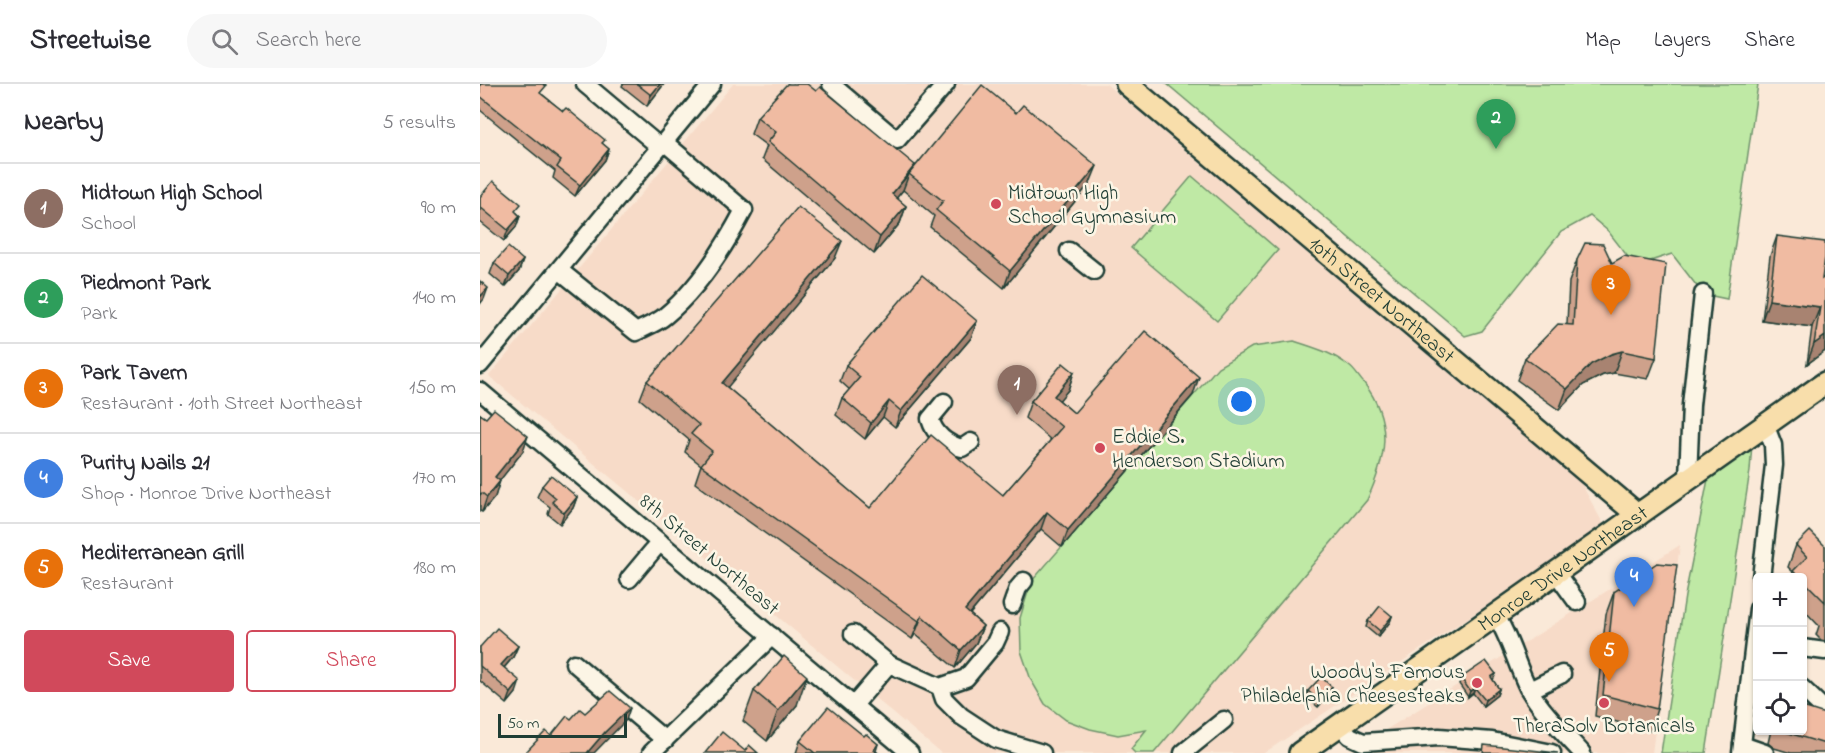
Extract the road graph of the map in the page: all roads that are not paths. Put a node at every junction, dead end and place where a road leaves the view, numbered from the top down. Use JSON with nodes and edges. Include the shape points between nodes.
{"nodes":[{"id":1,"x":585,"y":84,"type":"edge"},
{"id":2,"x":712,"y":84,"type":"edge"},
{"id":3,"x":831,"y":84,"type":"edge"},
{"id":4,"x":946,"y":84,"type":"edge"},
{"id":5,"x":1126,"y":84,"type":"edge"},
{"id":6,"x":662,"y":144,"type":"junction"},
{"id":7,"x":1070,"y":250,"type":"dead end"},
{"id":8,"x":559,"y":270,"type":"junction"},
{"id":9,"x":1094,"y":271,"type":"dead end"},
{"id":10,"x":1703,"y":294,"type":"dead end"},
{"id":11,"x":480,"y":365,"type":"edge"},
{"id":12,"x":1825,"y":383,"type":"edge"},
{"id":13,"x":480,"y":391,"type":"edge"},
{"id":14,"x":944,"y":402,"type":"dead end"},
{"id":15,"x":1765,"y":424,"type":"junction"},
{"id":16,"x":971,"y":442,"type":"dead end"},
{"id":17,"x":1688,"y":478,"type":"junction"},
{"id":18,"x":1638,"y":515,"type":"junction"},
{"id":19,"x":660,"y":542,"type":"junction"},
{"id":20,"x":1556,"y":573,"type":"junction"},
{"id":21,"x":1762,"y":573,"type":"edge"},
{"id":22,"x":629,"y":579,"type":"dead end"},
{"id":23,"x":1024,"y":581,"type":"dead end"},
{"id":24,"x":1577,"y":602,"type":"dead end"},
{"id":25,"x":1012,"y":605,"type":"dead end"},
{"id":26,"x":1496,"y":616,"type":"junction"},
{"id":27,"x":1000,"y":632,"type":"dead end"},
{"id":28,"x":853,"y":634,"type":"dead end"},
{"id":29,"x":772,"y":636,"type":"junction"},
{"id":30,"x":1807,"y":649,"type":"edge"},
{"id":31,"x":1825,"y":651,"type":"edge"},
{"id":32,"x":574,"y":663,"type":"dead end"},
{"id":33,"x":889,"y":664,"type":"junction"},
{"id":34,"x":1753,"y":669,"type":"edge"},
{"id":35,"x":1562,"y":674,"type":"dead end"},
{"id":36,"x":940,"y":687,"type":"junction"},
{"id":37,"x":1530,"y":690,"type":"junction"},
{"id":38,"x":1807,"y":692,"type":"edge"},
{"id":39,"x":854,"y":705,"type":"junction"},
{"id":40,"x":1825,"y":710,"type":"edge"},
{"id":41,"x":1224,"y":720,"type":"dead end"},
{"id":42,"x":1341,"y":725,"type":"junction"},
{"id":43,"x":664,"y":740,"type":"junction"},
{"id":44,"x":1742,"y":749,"type":"edge"},
{"id":45,"x":651,"y":753,"type":"edge"},
{"id":46,"x":910,"y":753,"type":"edge"},
{"id":47,"x":1042,"y":753,"type":"edge"},
{"id":48,"x":1184,"y":753,"type":"edge"},
{"id":49,"x":1300,"y":753,"type":"edge"},
{"id":50,"x":1552,"y":753,"type":"edge"},
{"id":51,"x":1582,"y":753,"type":"edge"},
{"id":52,"x":1765,"y":753,"type":"edge"}],
"edges":[{"from":1,"to":6,"type":"street"},
{"from":2,"to":6,"type":"street"},
{"from":3,"to":4,"type":"street","via":[[897,140]]},
{"from":5,"to":18,"type":"main road","name":"10th Street Northeast"},
{"from":6,"to":8,"type":"street"},
{"from":6,"to":8,"type":"street","via":[[744,210],[729,240],[702,278],[664,317],[636,332]]},
{"from":7,"to":9,"type":"street"},
{"from":8,"to":11,"type":"street"},
{"from":10,"to":17,"type":"street"},
{"from":12,"to":15,"type":"main road","name":"Monroe Drive Northeast"},
{"from":13,"to":19,"type":"street","name":"8th Street Northeast"},
{"from":14,"to":16,"type":"street","via":[[930,418],[934,431],[951,446],[962,448]]},
{"from":15,"to":17,"type":"main road","name":"Monroe Drive Northeast"},
{"from":15,"to":21,"type":"street","via":[[1773,445],[1774,465]]},
{"from":17,"to":18,"type":"main road","name":"Monroe Drive Northeast"},
{"from":18,"to":20,"type":"main road","name":"Monroe Drive Northeast"},
{"from":19,"to":22,"type":"street"},
{"from":19,"to":29,"type":"street","name":"8th Street Northeast"},
{"from":20,"to":24,"type":"street"},
{"from":20,"to":26,"type":"main road","name":"Monroe Drive Northeast"},
{"from":23,"to":25,"type":"street"},
{"from":26,"to":37,"type":"street"},
{"from":26,"to":42,"type":"main road","name":"Monroe Drive Northeast"},
{"from":27,"to":36,"type":"street","via":[[966,678]]},
{"from":28,"to":33,"type":"street"},
{"from":29,"to":39,"type":"street","name":"8th Street Northeast"},
{"from":29,"to":43,"type":"street"},
{"from":30,"to":31,"type":"street"},
{"from":32,"to":43,"type":"street"},
{"from":33,"to":36,"type":"street"},
{"from":33,"to":39,"type":"street"},
{"from":34,"to":44,"type":"street"},
{"from":35,"to":37,"type":"street"},
{"from":36,"to":47,"type":"street","via":[[944,699],[961,716],[996,739]]},
{"from":37,"to":51,"type":"street"},
{"from":38,"to":40,"type":"street"},
{"from":39,"to":46,"type":"street","name":"8th Street Northeast"},
{"from":41,"to":48,"type":"street"},
{"from":42,"to":49,"type":"main road","name":"Monroe Drive Northeast"},
{"from":42,"to":50,"type":"street","via":[[1350,736],[1363,742],[1439,737],[1492,741]]},
{"from":43,"to":45,"type":"street"},
{"from":44,"to":52,"type":"street"}]}
